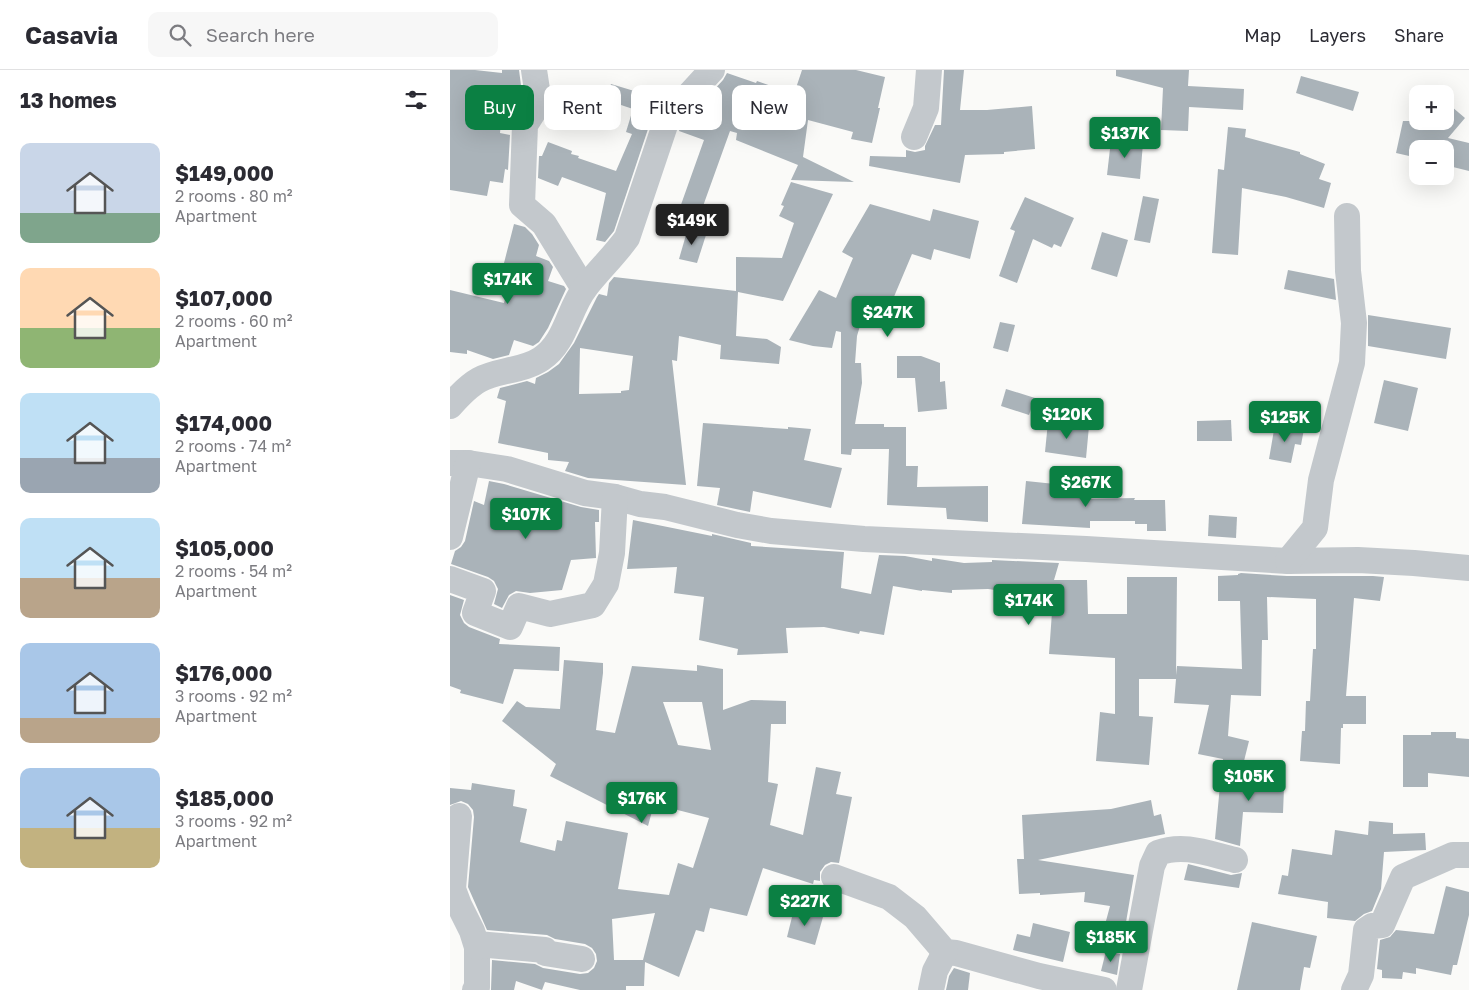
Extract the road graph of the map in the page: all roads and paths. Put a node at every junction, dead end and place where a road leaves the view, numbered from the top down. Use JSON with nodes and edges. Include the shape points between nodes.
{"nodes":[{"id":1,"x":534,"y":70,"type":"edge"},
{"id":2,"x":712,"y":70,"type":"edge"},
{"id":3,"x":929,"y":70,"type":"edge"},
{"id":4,"x":914,"y":137,"type":"dead end"},
{"id":5,"x":1347,"y":216,"type":"dead end"},
{"id":6,"x":584,"y":289,"type":"junction"},
{"id":7,"x":450,"y":406,"type":"edge"},
{"id":8,"x":459,"y":463,"type":"edge"},
{"id":9,"x":615,"y":496,"type":"junction"},
{"id":10,"x":450,"y":537,"type":"edge"},
{"id":11,"x":1288,"y":561,"type":"junction"},
{"id":12,"x":1469,"y":568,"type":"edge"},
{"id":13,"x":450,"y":579,"type":"edge"},
{"id":14,"x":459,"y":816,"type":"dead end"},
{"id":15,"x":1469,"y":855,"type":"edge"},
{"id":16,"x":1235,"y":860,"type":"dead end"},
{"id":17,"x":834,"y":877,"type":"dead end"},
{"id":18,"x":477,"y":947,"type":"junction"},
{"id":19,"x":945,"y":952,"type":"junction"},
{"id":20,"x":582,"y":959,"type":"dead end"},
{"id":21,"x":475,"y":990,"type":"edge"},
{"id":22,"x":932,"y":990,"type":"edge"},
{"id":23,"x":1104,"y":990,"type":"edge"},
{"id":24,"x":1129,"y":990,"type":"edge"},
{"id":25,"x":1354,"y":990,"type":"edge"}],
"edges":[{"from":1,"to":6,"type":"street","via":[[539,103],[526,125],[522,205],[544,224]]},
{"from":2,"to":6,"type":"street","via":[[667,119],[627,238]]},
{"from":3,"to":4,"type":"street","via":[[926,108]]},
{"from":5,"to":11,"type":"street","via":[[1348,270],[1354,323],[1352,363],[1321,480],[1315,528]]},
{"from":6,"to":7,"type":"street","via":[[560,338],[540,360],[479,380]]},
{"from":8,"to":9,"type":"street","via":[[507,469],[585,493]]},
{"from":8,"to":10,"type":"street"},
{"from":9,"to":11,"type":"street","via":[[771,531],[864,539]]},
{"from":9,"to":13,"type":"street","via":[[612,552],[606,584],[592,606],[550,614],[519,606],[510,627],[474,613],[483,592]]},
{"from":11,"to":12,"type":"street","via":[[1358,560]]},
{"from":14,"to":18,"type":"street","via":[[453,889]]},
{"from":15,"to":25,"type":"street","via":[[1453,855],[1402,877],[1382,925],[1366,930],[1361,975]]},
{"from":16,"to":24,"type":"street","via":[[1190,848],[1171,848],[1158,853],[1152,866]]},
{"from":17,"to":19,"type":"street","via":[[889,897],[915,917]]},
{"from":18,"to":20,"type":"street","via":[[477,944],[545,950],[544,953]]},
{"from":18,"to":21,"type":"street"},
{"from":19,"to":22,"type":"street","via":[[935,971]]},
{"from":19,"to":23,"type":"street"}]}
